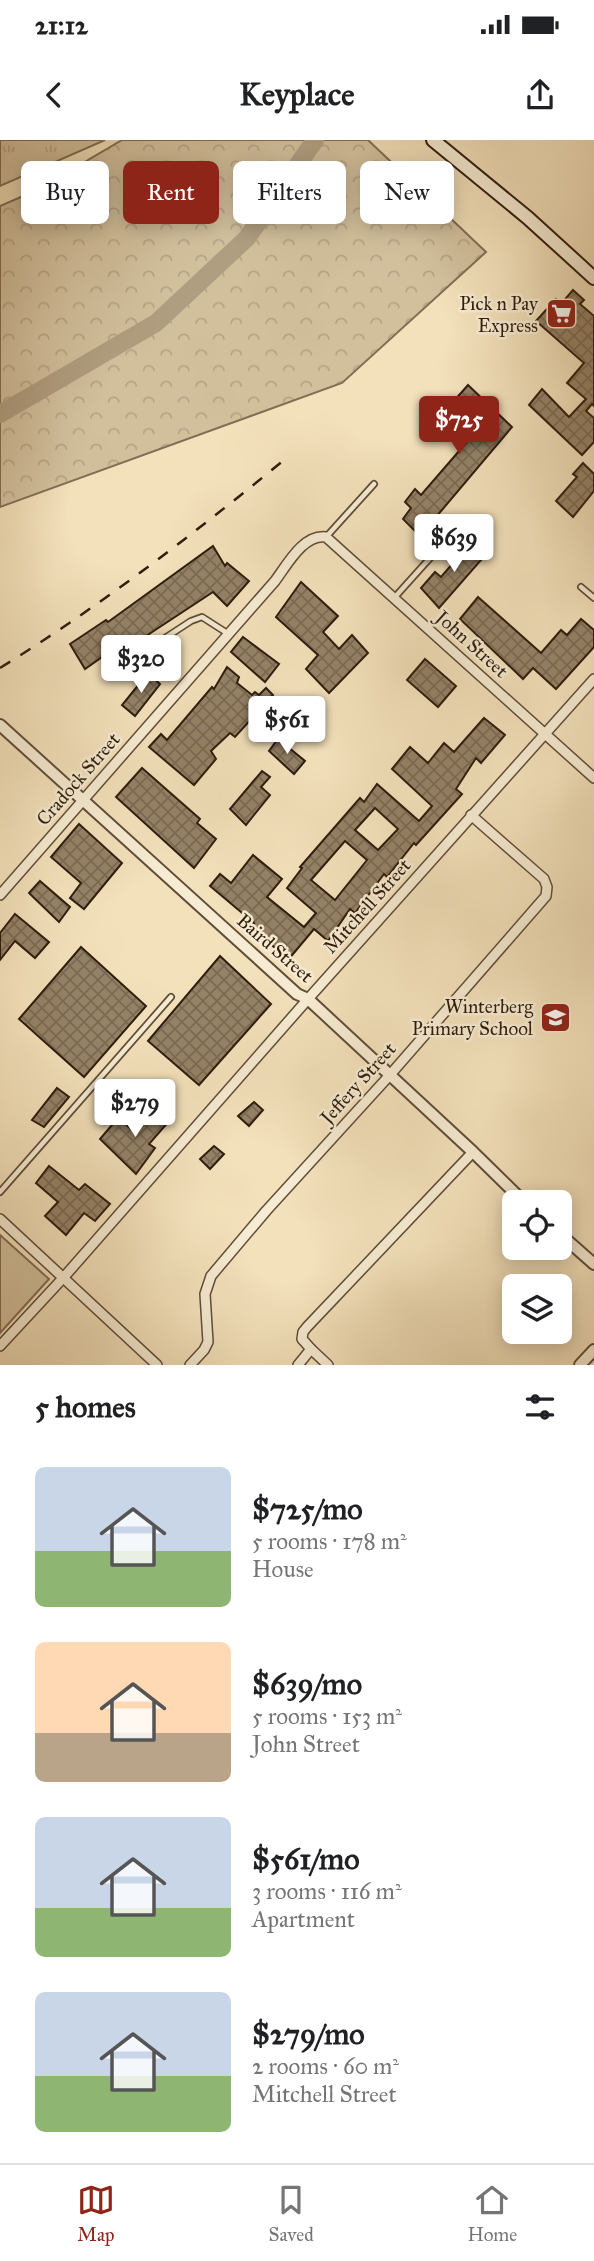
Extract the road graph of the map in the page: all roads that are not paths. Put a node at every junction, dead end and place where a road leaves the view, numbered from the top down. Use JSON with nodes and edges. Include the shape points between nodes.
{"nodes":[{"id":1,"x":433,"y":140,"type":"edge"},
{"id":2,"x":594,"y":278,"type":"edge"},
{"id":3,"x":374,"y":484,"type":"dead end"},
{"id":4,"x":326,"y":537,"type":"junction"},
{"id":5,"x":440,"y":547,"type":"dead end"},
{"id":6,"x":582,"y":587,"type":"dead end"},
{"id":7,"x":395,"y":598,"type":"junction"},
{"id":8,"x":594,"y":598,"type":"edge"},
{"id":9,"x":228,"y":634,"type":"junction"},
{"id":10,"x":116,"y":670,"type":"dead end"},
{"id":11,"x":594,"y":679,"type":"edge"},
{"id":12,"x":0,"y":725,"type":"edge"},
{"id":13,"x":544,"y":734,"type":"junction"},
{"id":14,"x":594,"y":778,"type":"edge"},
{"id":15,"x":84,"y":799,"type":"junction"},
{"id":16,"x":471,"y":816,"type":"junction"},
{"id":17,"x":0,"y":895,"type":"edge"},
{"id":18,"x":172,"y":996,"type":"dead end"},
{"id":19,"x":308,"y":999,"type":"junction"},
{"id":20,"x":389,"y":1076,"type":"junction"},
{"id":21,"x":473,"y":1152,"type":"junction"},
{"id":22,"x":512,"y":1190,"type":"edge"},
{"id":23,"x":0,"y":1192,"type":"edge"},
{"id":24,"x":0,"y":1219,"type":"edge"},
{"id":25,"x":572,"y":1245,"type":"edge"},
{"id":26,"x":594,"y":1264,"type":"edge"},
{"id":27,"x":64,"y":1277,"type":"junction"},
{"id":28,"x":0,"y":1346,"type":"edge"},
{"id":29,"x":311,"y":1349,"type":"junction"},
{"id":30,"x":594,"y":1350,"type":"edge"},
{"id":31,"x":157,"y":1365,"type":"edge"},
{"id":32,"x":190,"y":1365,"type":"edge"},
{"id":33,"x":298,"y":1365,"type":"edge"},
{"id":34,"x":328,"y":1365,"type":"edge"},
{"id":35,"x":580,"y":1365,"type":"edge"}],
"edges":[{"from":1,"to":2,"type":"main road"},
{"from":3,"to":4,"type":"lane"},
{"from":4,"to":7,"type":"street","name":"John Street"},
{"from":4,"to":9,"type":"street","name":"Cradock Street","via":[[307,542]]},
{"from":5,"to":7,"type":"lane"},
{"from":6,"to":8,"type":"lane"},
{"from":7,"to":13,"type":"street","name":"John Street"},
{"from":9,"to":10,"type":"lane","via":[[202,617]]},
{"from":9,"to":15,"type":"street","name":"Cradock Street"},
{"from":11,"to":13,"type":"street","name":"Mitchell Street"},
{"from":12,"to":15,"type":"street","name":"Baird Street"},
{"from":13,"to":14,"type":"street","name":"John Street"},
{"from":13,"to":16,"type":"street","name":"Mitchell Street"},
{"from":15,"to":17,"type":"street","name":"Cradock Street"},
{"from":15,"to":19,"type":"street","name":"Baird Street","via":[[297,994]]},
{"from":16,"to":19,"type":"street","name":"Mitchell Street"},
{"from":16,"to":20,"type":"street","name":"Jeffery Street","via":[[544,879],[547,894]]},
{"from":18,"to":23,"type":"lane"},
{"from":19,"to":20,"type":"street","name":"Baird Street"},
{"from":19,"to":27,"type":"street","name":"Mitchell Street"},
{"from":20,"to":21,"type":"street","name":"Baird Street"},
{"from":20,"to":32,"type":"street","name":"Jeffery Street","via":[[211,1276],[205,1294],[208,1342]]},
{"from":21,"to":22,"type":"street","name":"Baird Street"},
{"from":21,"to":29,"type":"street","via":[[307,1327],[302,1339]]},
{"from":24,"to":27,"type":"street"},
{"from":25,"to":26,"type":"street"},
{"from":27,"to":28,"type":"street","name":"Mitchell Street"},
{"from":27,"to":31,"type":"street"},
{"from":29,"to":33,"type":"street"},
{"from":29,"to":34,"type":"street"},
{"from":30,"to":35,"type":"street"}]}
